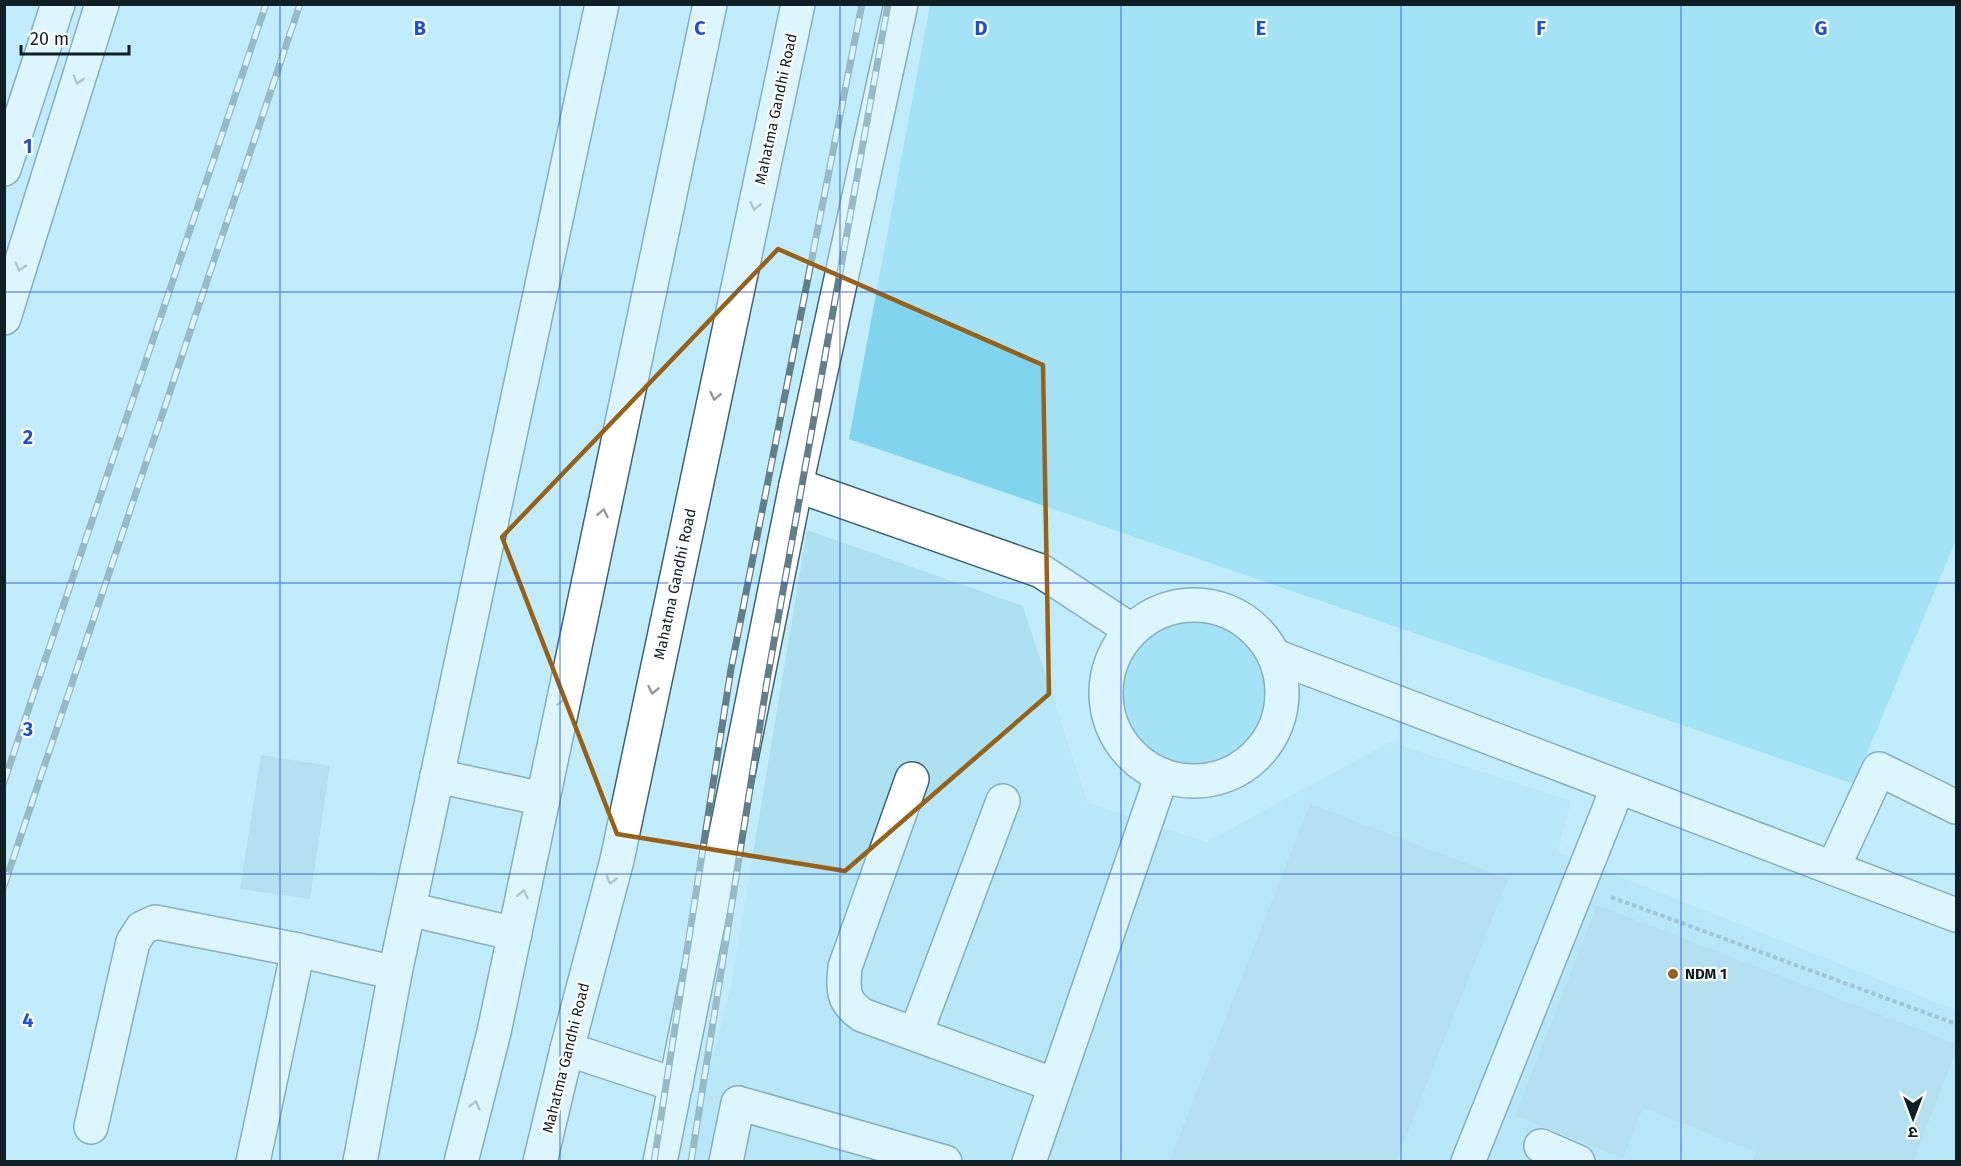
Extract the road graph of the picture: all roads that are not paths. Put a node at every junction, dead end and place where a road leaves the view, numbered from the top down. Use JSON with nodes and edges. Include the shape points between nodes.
{"nodes":[{"id":1,"x":58,"y":4,"type":"edge"},
{"id":2,"x":102,"y":4,"type":"edge"},
{"id":3,"x":602,"y":4,"type":"edge"},
{"id":4,"x":710,"y":4,"type":"edge"},
{"id":5,"x":798,"y":4,"type":"edge"},
{"id":6,"x":901,"y":4,"type":"edge"},
{"id":7,"x":4,"y":169,"type":"edge"},
{"id":8,"x":4,"y":318,"type":"edge"},
{"id":9,"x":796,"y":485,"type":"junction"},
{"id":10,"x":1131,"y":630,"type":"junction"},
{"id":11,"x":1275,"y":656,"type":"junction"},
{"id":12,"x":1162,"y":775,"type":"junction"},
{"id":13,"x":437,"y":776,"type":"junction"},
{"id":14,"x":912,"y":779,"type":"dead end"},
{"id":15,"x":1617,"y":787,"type":"junction"},
{"id":16,"x":543,"y":800,"type":"junction"},
{"id":17,"x":1003,"y":801,"type":"dead end"},
{"id":18,"x":1956,"y":807,"type":"edge"},
{"id":19,"x":1833,"y":868,"type":"junction"},
{"id":20,"x":409,"y":909,"type":"junction"},
{"id":21,"x":1956,"y":915,"type":"edge"},
{"id":22,"x":515,"y":934,"type":"junction"},
{"id":23,"x":298,"y":951,"type":"junction"},
{"id":24,"x":396,"y":973,"type":"junction"},
{"id":25,"x":915,"y":1033,"type":"junction"},
{"id":26,"x":567,"y":1049,"type":"junction"},
{"id":27,"x":676,"y":1085,"type":"junction"},
{"id":28,"x":1055,"y":1085,"type":"junction"},
{"id":29,"x":92,"y":1127,"type":"dead end"},
{"id":30,"x":1541,"y":1146,"type":"dead end"},
{"id":31,"x":253,"y":1161,"type":"edge"},
{"id":32,"x":360,"y":1161,"type":"edge"},
{"id":33,"x":461,"y":1161,"type":"edge"},
{"id":34,"x":540,"y":1161,"type":"edge"},
{"id":35,"x":660,"y":1161,"type":"edge"},
{"id":36,"x":726,"y":1161,"type":"edge"},
{"id":37,"x":945,"y":1161,"type":"edge"},
{"id":38,"x":1029,"y":1161,"type":"edge"},
{"id":39,"x":1468,"y":1161,"type":"edge"},
{"id":40,"x":1578,"y":1161,"type":"edge"}],
"edges":[{"from":1,"to":7,"type":"main road"},
{"from":2,"to":8,"type":"main road","one_way":true},
{"from":3,"to":13,"type":"main road"},
{"from":16,"to":4,"type":"main road","one_way":true},
{"from":5,"to":26,"type":"main road","name":"Mahatma Gandhi Road","one_way":true,"via":[[617,860]]},
{"from":6,"to":9,"type":"main road"},
{"from":9,"to":10,"type":"main road","via":[[1041,571]]},
{"from":9,"to":27,"type":"main road"},
{"from":10,"to":11,"type":"main road","via":[[1157,612],[1191,604],[1225,610],[1257,630]]},
{"from":10,"to":12,"type":"main road","via":[[1111,661],[1105,693],[1110,720],[1130,755]]},
{"from":11,"to":12,"type":"main road","via":[[1283,689],[1277,724],[1264,747],[1230,774],[1197,781]]},
{"from":11,"to":15,"type":"main road"},
{"from":12,"to":28,"type":"main road"},
{"from":13,"to":16,"type":"main road"},
{"from":13,"to":20,"type":"main road"},
{"from":14,"to":25,"type":"main road","via":[[845,967],[843,988],[847,1000],[862,1015]]},
{"from":15,"to":19,"type":"main road"},
{"from":15,"to":39,"type":"main road"},
{"from":22,"to":16,"type":"main road","one_way":true},
{"from":17,"to":25,"type":"main road"},
{"from":18,"to":19,"type":"main road","via":[[1879,769]]},
{"from":19,"to":21,"type":"main road"},
{"from":20,"to":22,"type":"main road"},
{"from":20,"to":24,"type":"main road"},
{"from":33,"to":22,"type":"main road","one_way":true},
{"from":23,"to":24,"type":"main road"},
{"from":23,"to":29,"type":"main road","via":[[155,922],[142,928],[133,942]]},
{"from":23,"to":31,"type":"main road"},
{"from":24,"to":32,"type":"main road"},
{"from":25,"to":28,"type":"main road"},
{"from":26,"to":27,"type":"main road"},
{"from":26,"to":34,"type":"main road","name":"Mahatma Gandhi Road"},
{"from":27,"to":35,"type":"main road"},
{"from":28,"to":38,"type":"main road"},
{"from":30,"to":40,"type":"main road"},
{"from":36,"to":37,"type":"main road","via":[[738,1103]]}]}
